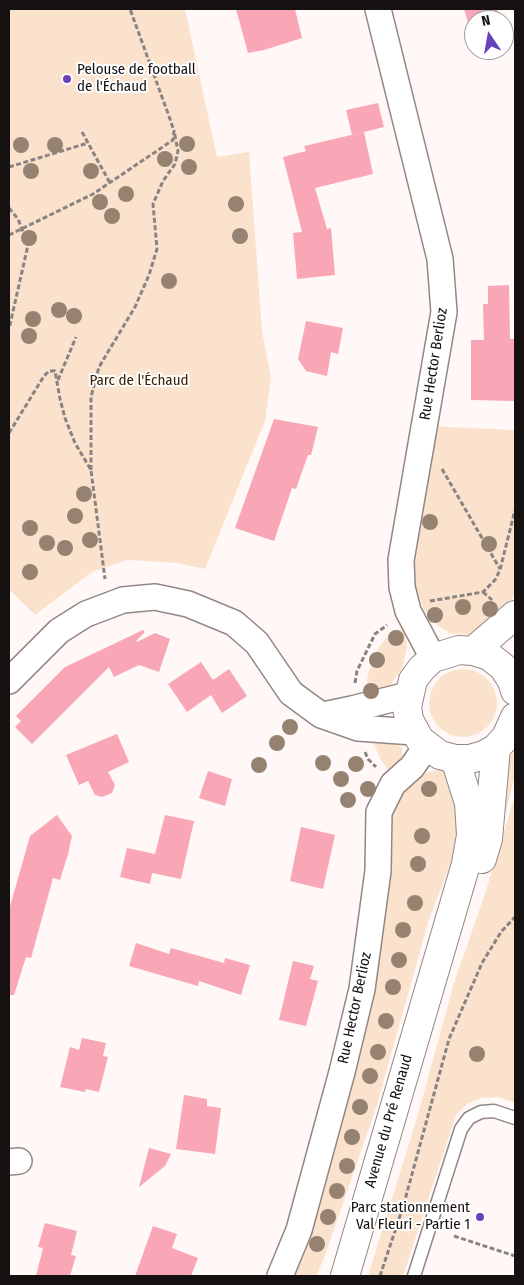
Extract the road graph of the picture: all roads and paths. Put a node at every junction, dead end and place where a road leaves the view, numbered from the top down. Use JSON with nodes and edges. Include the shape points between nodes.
{"nodes":[{"id":1,"x":130,"y":9,"type":"edge"},
{"id":2,"x":378,"y":9,"type":"edge"},
{"id":3,"x":174,"y":130,"type":"junction"},
{"id":4,"x":82,"y":132,"type":"dead end"},
{"id":5,"x":88,"y":143,"type":"junction"},
{"id":6,"x":9,"y":168,"type":"edge"},
{"id":7,"x":110,"y":183,"type":"junction"},
{"id":8,"x":9,"y":208,"type":"edge"},
{"id":9,"x":21,"y":229,"type":"junction"},
{"id":10,"x":9,"y":235,"type":"edge"},
{"id":11,"x":9,"y":329,"type":"edge"},
{"id":12,"x":76,"y":337,"type":"dead end"},
{"id":13,"x":58,"y":380,"type":"junction"},
{"id":14,"x":9,"y":433,"type":"edge"},
{"id":15,"x":423,"y":435,"type":"junction"},
{"id":16,"x":91,"y":470,"type":"junction"},
{"id":17,"x":515,"y":510,"type":"edge"},
{"id":18,"x":500,"y":570,"type":"junction"},
{"id":19,"x":105,"y":579,"type":"dead end"},
{"id":20,"x":483,"y":592,"type":"dead end"},
{"id":21,"x":515,"y":615,"type":"edge"},
{"id":22,"x":473,"y":651,"type":"junction"},
{"id":23,"x":433,"y":658,"type":"junction"},
{"id":24,"x":9,"y":682,"type":"edge"},
{"id":25,"x":514,"y":683,"type":"edge"},
{"id":26,"x":408,"y":695,"type":"junction"},
{"id":27,"x":321,"y":715,"type":"junction"},
{"id":28,"x":515,"y":717,"type":"edge"},
{"id":29,"x":421,"y":739,"type":"junction"},
{"id":30,"x":496,"y":748,"type":"junction"},
{"id":31,"x":456,"y":759,"type":"junction"},
{"id":32,"x":515,"y":917,"type":"edge"},
{"id":33,"x":435,"y":966,"type":"junction"},
{"id":34,"x":515,"y":1118,"type":"edge"},
{"id":35,"x":454,"y":1236,"type":"dead end"},
{"id":36,"x":515,"y":1256,"type":"edge"},
{"id":37,"x":280,"y":1276,"type":"edge"},
{"id":38,"x":345,"y":1276,"type":"edge"},
{"id":39,"x":380,"y":1276,"type":"edge"},
{"id":40,"x":414,"y":1276,"type":"edge"}],
"edges":[{"from":1,"to":3,"type":"path"},
{"from":2,"to":15,"type":"street","name":"Rue Hector Berlioz","via":[[440,259],[444,312]]},
{"from":3,"to":7,"type":"path","via":[[173,140]]},
{"from":3,"to":16,"type":"path","via":[[178,151],[175,164],[153,204],[157,249],[149,275],[135,307],[98,367],[91,397]]},
{"from":4,"to":5,"type":"path"},
{"from":5,"to":6,"type":"path"},
{"from":5,"to":7,"type":"path"},
{"from":7,"to":9,"type":"path"},
{"from":8,"to":9,"type":"path"},
{"from":9,"to":10,"type":"path"},
{"from":9,"to":11,"type":"path","via":[[28,245]]},
{"from":12,"to":13,"type":"path"},
{"from":13,"to":14,"type":"path","via":[[55,371],[44,376]]},
{"from":13,"to":16,"type":"path","via":[[60,399],[75,443]]},
{"from":15,"to":18,"type":"path"},
{"from":15,"to":23,"type":"street","name":"Rue Hector Berlioz","via":[[401,560],[402,587],[408,612]]},
{"from":16,"to":19,"type":"path"},
{"from":17,"to":18,"type":"path"},
{"from":18,"to":20,"type":"path"},
{"from":21,"to":22,"type":"main road"},
{"from":22,"to":23,"type":"main road","via":[[459,650]]},
{"from":22,"to":25,"type":"main road","via":[[489,656],[503,667]]},
{"from":23,"to":26,"type":"main road","via":[[413,680]]},
{"from":24,"to":27,"type":"street","via":[[59,631],[86,614],[123,600],[155,597],[188,604],[234,623],[257,643],[292,693]]},
{"from":26,"to":27,"type":"street"},
{"from":26,"to":29,"type":"main road","via":[[409,720]]},
{"from":27,"to":29,"type":"street","via":[[358,728]]},
{"from":28,"to":30,"type":"main road","via":[[506,737]]},
{"from":29,"to":31,"type":"main road","via":[[440,755]]},
{"from":29,"to":37,"type":"street","name":"Rue Hector Berlioz","via":[[412,767],[393,784],[379,812],[378,871],[362,988],[299,1230]]},
{"from":30,"to":31,"type":"main road","via":[[470,759]]},
{"from":30,"to":33,"type":"main road","name":"Avenue du Pré Renaud","via":[[488,840],[465,906]]},
{"from":31,"to":33,"type":"main road","name":"Avenue du Pré Renaud","via":[[469,803],[470,835],[466,864]]},
{"from":32,"to":39,"type":"path","via":[[501,932],[482,963],[449,1039],[403,1207]]},
{"from":33,"to":38,"type":"main road","name":"Avenue du Pré Renaud"},
{"from":34,"to":40,"type":"lane","via":[[494,1111],[481,1112],[469,1118],[461,1129]]},
{"from":35,"to":36,"type":"path"}]}
